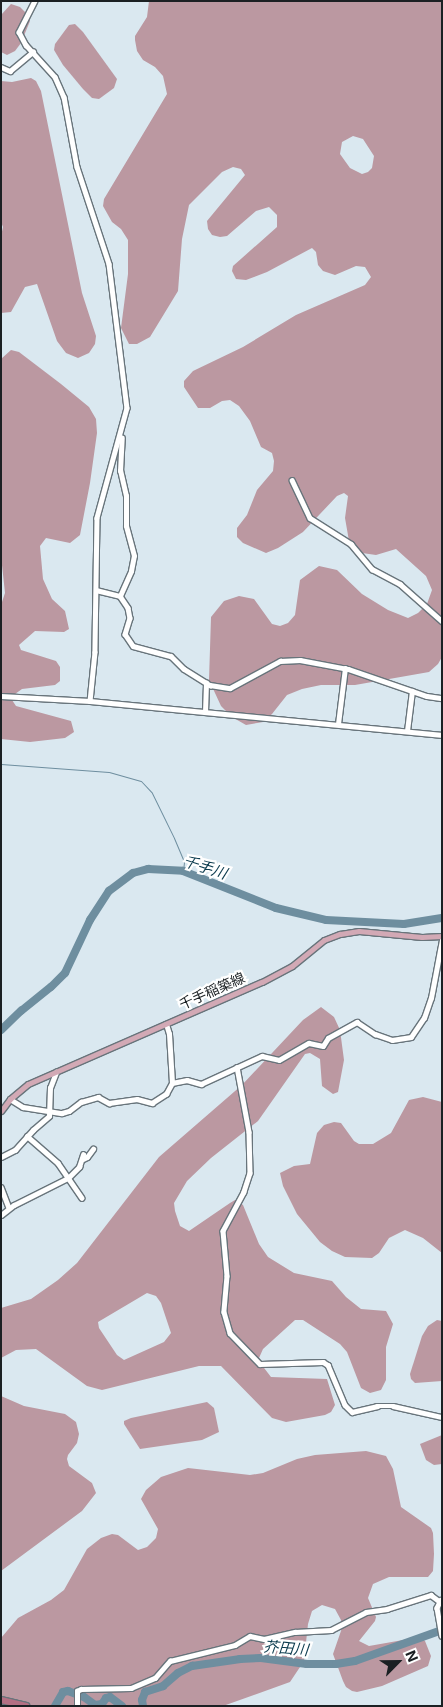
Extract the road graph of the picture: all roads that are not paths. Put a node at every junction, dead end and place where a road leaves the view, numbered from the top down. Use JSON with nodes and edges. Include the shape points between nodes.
{"nodes":[{"id":1,"x":35,"y":1,"type":"edge"},
{"id":2,"x":32,"y":52,"type":"junction"},
{"id":3,"x":1,"y":67,"type":"edge"},
{"id":4,"x":122,"y":429,"type":"junction"},
{"id":5,"x":292,"y":480,"type":"dead end"},
{"id":6,"x":96,"y":590,"type":"junction"},
{"id":7,"x":120,"y":596,"type":"junction"},
{"id":8,"x":442,"y":621,"type":"edge"},
{"id":9,"x":344,"y":668,"type":"junction"},
{"id":10,"x":206,"y":683,"type":"junction"},
{"id":11,"x":412,"y":690,"type":"junction"},
{"id":12,"x":1,"y":696,"type":"edge"},
{"id":13,"x":442,"y":698,"type":"edge"},
{"id":14,"x":90,"y":701,"type":"junction"},
{"id":15,"x":205,"y":712,"type":"junction"},
{"id":16,"x":338,"y":724,"type":"junction"},
{"id":17,"x":407,"y":731,"type":"junction"},
{"id":18,"x":442,"y":735,"type":"edge"},
{"id":19,"x":442,"y":936,"type":"edge"},
{"id":20,"x":442,"y":940,"type":"edge"},
{"id":21,"x":166,"y":1024,"type":"junction"},
{"id":22,"x":237,"y":1067,"type":"junction"},
{"id":23,"x":56,"y":1072,"type":"junction"},
{"id":24,"x":172,"y":1083,"type":"junction"},
{"id":25,"x":10,"y":1099,"type":"junction"},
{"id":26,"x":1,"y":1111,"type":"edge"},
{"id":27,"x":50,"y":1112,"type":"junction"},
{"id":28,"x":27,"y":1136,"type":"junction"},
{"id":29,"x":93,"y":1149,"type":"dead end"},
{"id":30,"x":1,"y":1158,"type":"edge"},
{"id":31,"x":68,"y":1178,"type":"junction"},
{"id":32,"x":1,"y":1187,"type":"edge"},
{"id":33,"x":82,"y":1198,"type":"dead end"},
{"id":34,"x":9,"y":1208,"type":"junction"},
{"id":35,"x":1,"y":1214,"type":"edge"},
{"id":36,"x":442,"y":1417,"type":"edge"},
{"id":37,"x":441,"y":1600,"type":"edge"},
{"id":38,"x":442,"y":1636,"type":"edge"},
{"id":39,"x":1,"y":1700,"type":"edge"},
{"id":40,"x":26,"y":1706,"type":"edge"},
{"id":41,"x":77,"y":1706,"type":"edge"}],
"edges":[{"from":1,"to":2,"type":"street","via":[[19,32]]},
{"from":2,"to":3,"type":"street","via":[[10,71]]},
{"from":2,"to":4,"type":"street","via":[[55,78],[64,97],[80,176],[109,264],[127,408]]},
{"from":4,"to":6,"type":"street","via":[[97,518]]},
{"from":4,"to":7,"type":"street","via":[[120,471],[126,496],[126,526],[134,556]]},
{"from":5,"to":8,"type":"street","via":[[310,518],[351,544],[372,569],[400,584]]},
{"from":6,"to":7,"type":"street"},
{"from":6,"to":14,"type":"street"},
{"from":7,"to":10,"type":"street","via":[[130,613],[125,634],[133,646],[171,656]]},
{"from":9,"to":10,"type":"street","via":[[291,659],[267,666],[230,688]]},
{"from":9,"to":11,"type":"street"},
{"from":9,"to":16,"type":"street"},
{"from":10,"to":15,"type":"street"},
{"from":11,"to":13,"type":"street"},
{"from":11,"to":17,"type":"street"},
{"from":12,"to":14,"type":"street"},
{"from":14,"to":15,"type":"street"},
{"from":15,"to":16,"type":"street"},
{"from":16,"to":17,"type":"street"},
{"from":17,"to":18,"type":"street"},
{"from":19,"to":21,"type":"main road","name":"千手稲築線","via":[[359,931],[340,934],[324,940],[292,966],[262,982]]},
{"from":20,"to":22,"type":"street","via":[[431,998],[424,1018],[411,1037],[392,1040],[357,1022],[328,1038],[323,1046],[309,1043],[279,1060],[262,1056]]},
{"from":21,"to":23,"type":"main road","name":"千手稲築線"},
{"from":21,"to":24,"type":"street"},
{"from":22,"to":24,"type":"street","via":[[200,1084],[187,1080]]},
{"from":22,"to":36,"type":"street","via":[[249,1132],[250,1173],[244,1192],[223,1231],[227,1276],[224,1312],[230,1333],[260,1364],[328,1364],[345,1405],[352,1412],[393,1406]]},
{"from":23,"to":25,"type":"main road","name":"千手稲築線","via":[[28,1084]]},
{"from":23,"to":27,"type":"street","via":[[50,1088]]},
{"from":24,"to":27,"type":"street","via":[[166,1094],[149,1104],[137,1099],[110,1103],[98,1097],[81,1102],[69,1111]]},
{"from":25,"to":26,"type":"main road","name":"千手稲築線"},
{"from":25,"to":27,"type":"street","via":[[23,1107]]},
{"from":27,"to":28,"type":"street"},
{"from":28,"to":30,"type":"street","via":[[15,1150]]},
{"from":28,"to":31,"type":"street","via":[[52,1157]]},
{"from":29,"to":31,"type":"street"},
{"from":31,"to":33,"type":"street"},
{"from":31,"to":34,"type":"street"},
{"from":32,"to":34,"type":"street"},
{"from":34,"to":35,"type":"street"},
{"from":37,"to":38,"type":"street","via":[[437,1608]]},
{"from":37,"to":41,"type":"street","via":[[431,1595],[366,1612],[331,1630],[295,1632],[264,1639],[250,1636],[235,1645],[178,1657],[155,1678],[130,1688],[81,1688],[77,1690]]},
{"from":39,"to":40,"type":"highway"}]}
